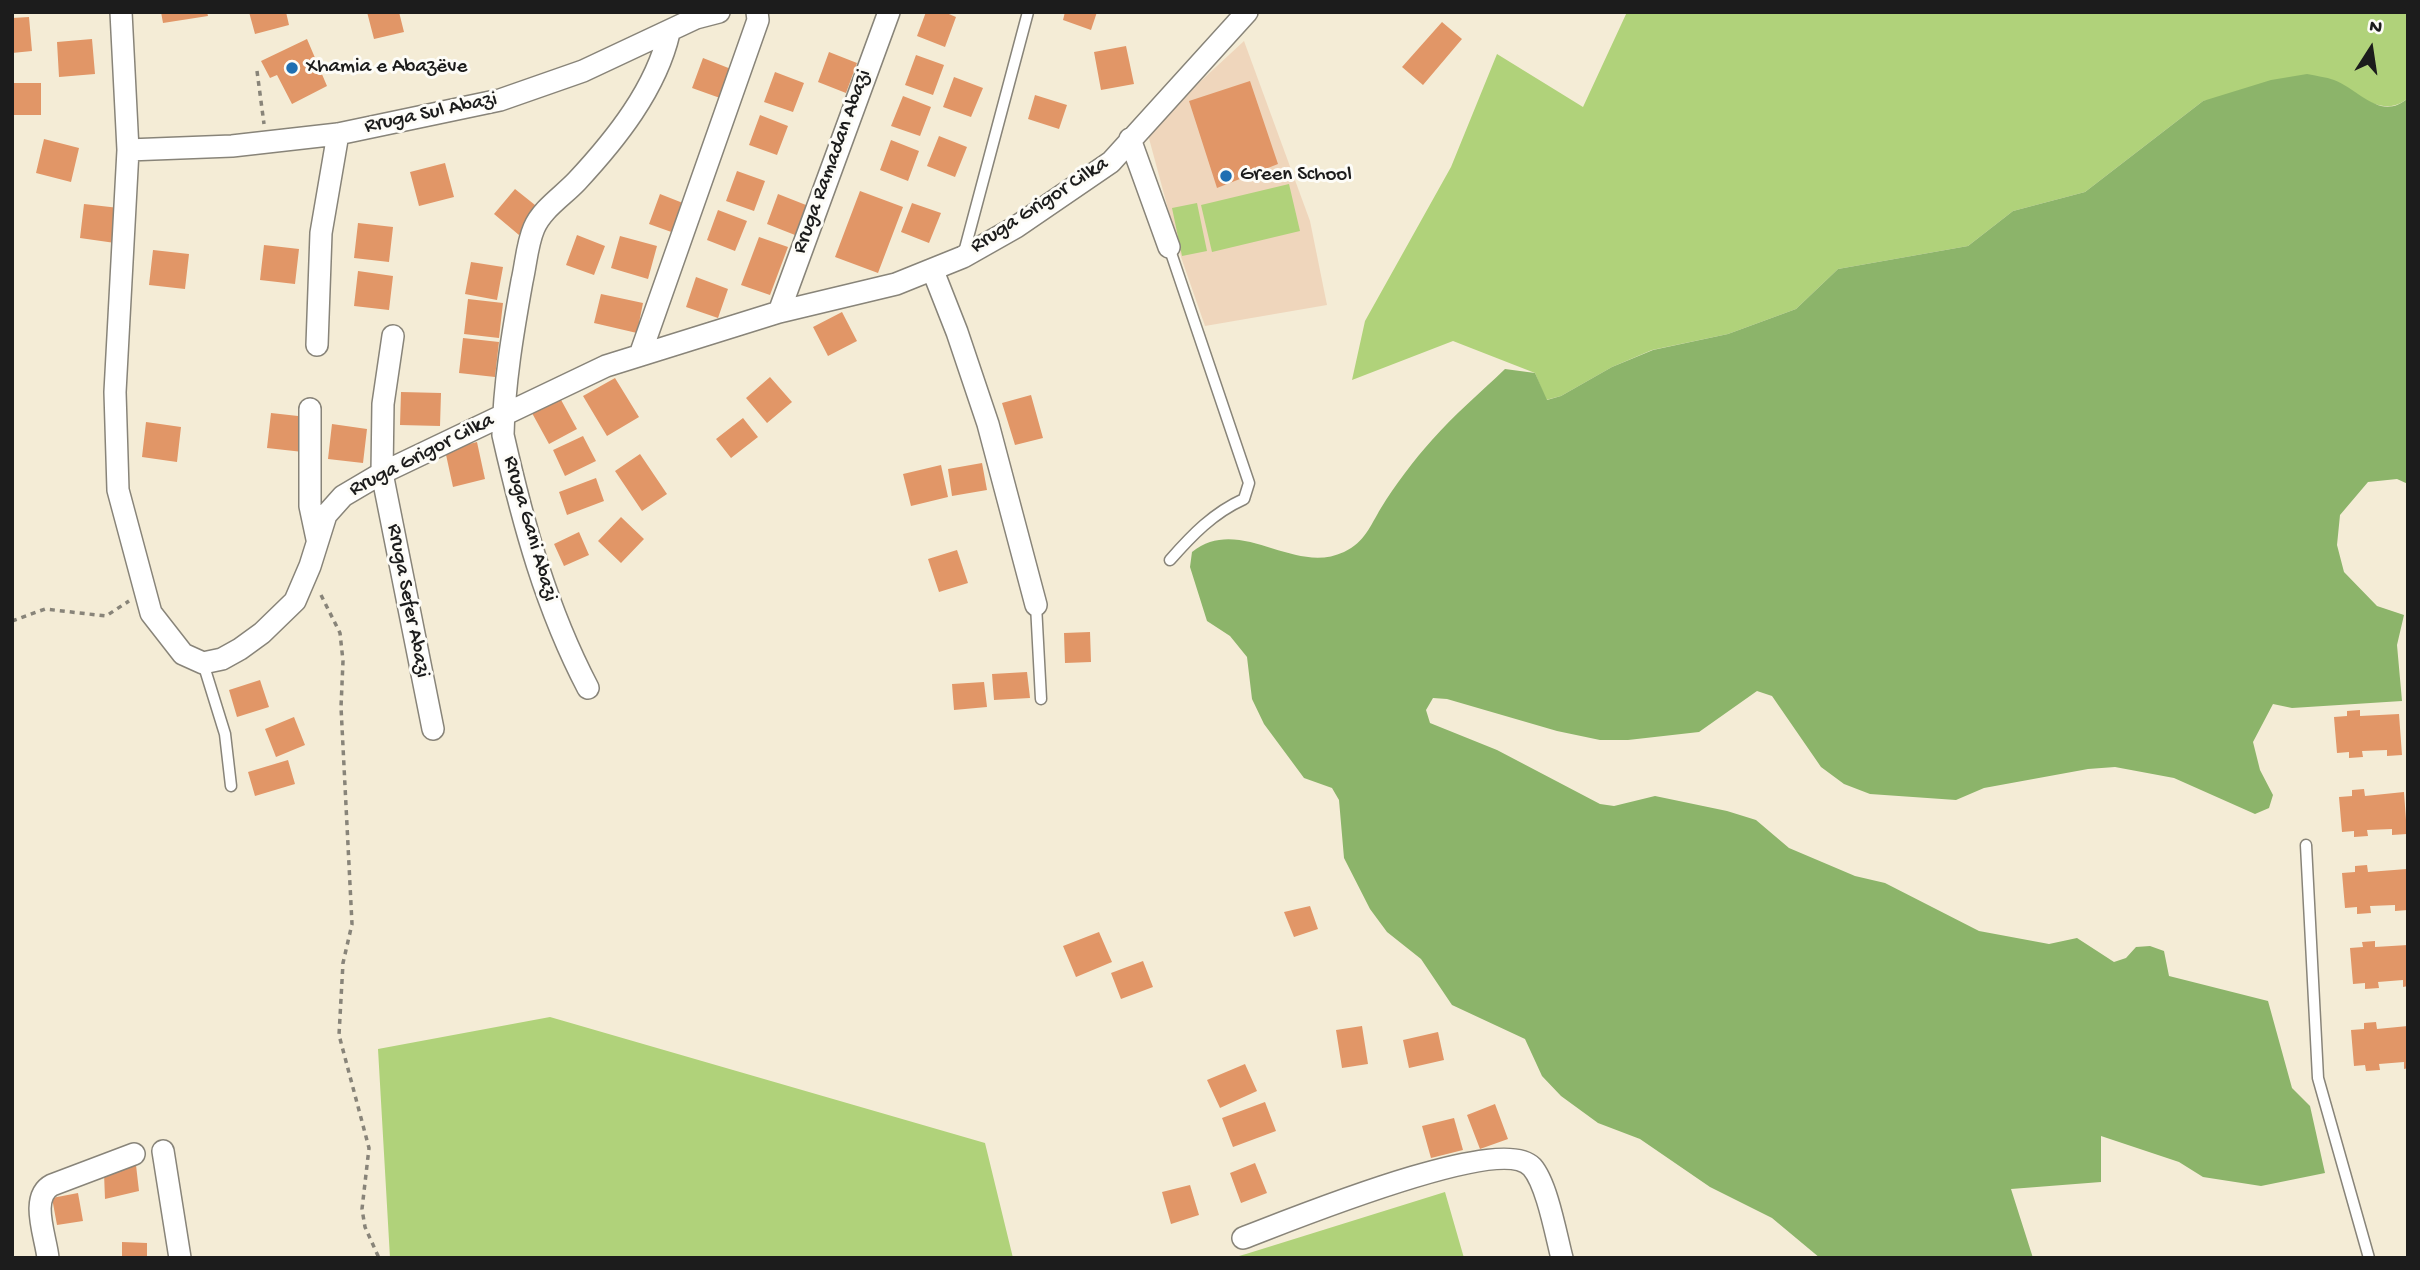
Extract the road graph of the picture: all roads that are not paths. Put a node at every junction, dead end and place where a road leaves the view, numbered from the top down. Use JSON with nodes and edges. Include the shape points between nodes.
{"nodes":[{"id":1,"x":121,"y":12,"type":"edge"},
{"id":2,"x":719,"y":12,"type":"edge"},
{"id":3,"x":757,"y":12,"type":"edge"},
{"id":4,"x":889,"y":12,"type":"edge"},
{"id":5,"x":1028,"y":12,"type":"edge"},
{"id":6,"x":1247,"y":12,"type":"edge"},
{"id":7,"x":669,"y":33,"type":"junction"},
{"id":8,"x":338,"y":135,"type":"junction"},
{"id":9,"x":1130,"y":139,"type":"junction"},
{"id":10,"x":128,"y":150,"type":"junction"},
{"id":11,"x":1169,"y":247,"type":"joint"},
{"id":12,"x":962,"y":257,"type":"junction"},
{"id":13,"x":933,"y":271,"type":"junction"},
{"id":14,"x":779,"y":312,"type":"junction"},
{"id":15,"x":393,"y":336,"type":"dead end"},
{"id":16,"x":317,"y":345,"type":"dead end"},
{"id":17,"x":640,"y":355,"type":"junction"},
{"id":18,"x":310,"y":409,"type":"dead end"},
{"id":19,"x":503,"y":415,"type":"junction"},
{"id":20,"x":382,"y":473,"type":"junction"},
{"id":21,"x":318,"y":541,"type":"junction"},
{"id":22,"x":1170,"y":560,"type":"dead end"},
{"id":23,"x":1036,"y":605,"type":"joint"},
{"id":24,"x":203,"y":663,"type":"junction"},
{"id":25,"x":588,"y":688,"type":"dead end"},
{"id":26,"x":1041,"y":699,"type":"dead end"},
{"id":27,"x":433,"y":729,"type":"dead end"},
{"id":28,"x":231,"y":786,"type":"dead end"},
{"id":29,"x":2306,"y":845,"type":"dead end"},
{"id":30,"x":163,"y":1151,"type":"dead end"},
{"id":31,"x":134,"y":1154,"type":"dead end"},
{"id":32,"x":1243,"y":1238,"type":"dead end"},
{"id":33,"x":48,"y":1258,"type":"edge"},
{"id":34,"x":180,"y":1258,"type":"edge"},
{"id":35,"x":1562,"y":1258,"type":"edge"},
{"id":36,"x":2369,"y":1258,"type":"edge"}],
"edges":[{"from":1,"to":10,"type":"street"},
{"from":2,"to":7,"type":"street","name":"Rruga Sul Abazi"},
{"from":3,"to":17,"type":"street","via":[[758,20]]},
{"from":4,"to":14,"type":"street","name":"Rruga Ramadan Abazi"},
{"from":5,"to":12,"type":"lane"},
{"from":6,"to":9,"type":"street","name":"Rruga Grigor Cilka"},
{"from":7,"to":8,"type":"street","name":"Rruga Sul Abazi","via":[[583,71],[499,100]]},
{"from":7,"to":19,"type":"street","name":"Rruga Gani Abazi","via":[[650,84],[611,141],[533,228]]},
{"from":8,"to":10,"type":"street","name":"Rruga Sul Abazi"},
{"from":8,"to":16,"type":"street","via":[[321,233]]},
{"from":9,"to":11,"type":"street"},
{"from":9,"to":12,"type":"street","name":"Rruga Grigor Cilka","via":[[1111,162],[1016,227]]},
{"from":10,"to":24,"type":"street","via":[[115,392],[118,490],[151,614],[183,653]]},
{"from":11,"to":22,"type":"lane","via":[[1249,482],[1244,499],[1215,515]]},
{"from":12,"to":13,"type":"street","name":"Rruga Grigor Cilka"},
{"from":13,"to":14,"type":"street","name":"Rruga Grigor Cilka"},
{"from":13,"to":23,"type":"street","via":[[988,424]]},
{"from":14,"to":17,"type":"street","name":"Rruga Grigor Cilka"},
{"from":15,"to":20,"type":"street","name":"Rruga Sefer Abazi","via":[[383,404]]},
{"from":17,"to":19,"type":"street","name":"Rruga Grigor Cilka","via":[[606,366]]},
{"from":18,"to":21,"type":"street","via":[[310,506]]},
{"from":19,"to":20,"type":"street","name":"Rruga Grigor Cilka"},
{"from":19,"to":25,"type":"street","name":"Rruga Gani Abazi","via":[[503,435],[534,559],[563,640]]},
{"from":20,"to":21,"type":"street","name":"Rruga Grigor Cilka","via":[[343,496],[326,515]]},
{"from":20,"to":27,"type":"street","name":"Rruga Sefer Abazi"},
{"from":21,"to":24,"type":"street","name":"Rruga Grigor Cilka","via":[[295,601],[262,633],[222,659]]},
{"from":23,"to":26,"type":"lane"},
{"from":24,"to":28,"type":"lane","via":[[225,734]]},
{"from":29,"to":36,"type":"lane","via":[[2318,1078]]},
{"from":30,"to":34,"type":"street"},
{"from":31,"to":33,"type":"street","via":[[42,1193],[39,1205]]},
{"from":32,"to":35,"type":"street","via":[[1378,1187],[1436,1171],[1515,1158],[1531,1167],[1541,1185]]}]}
